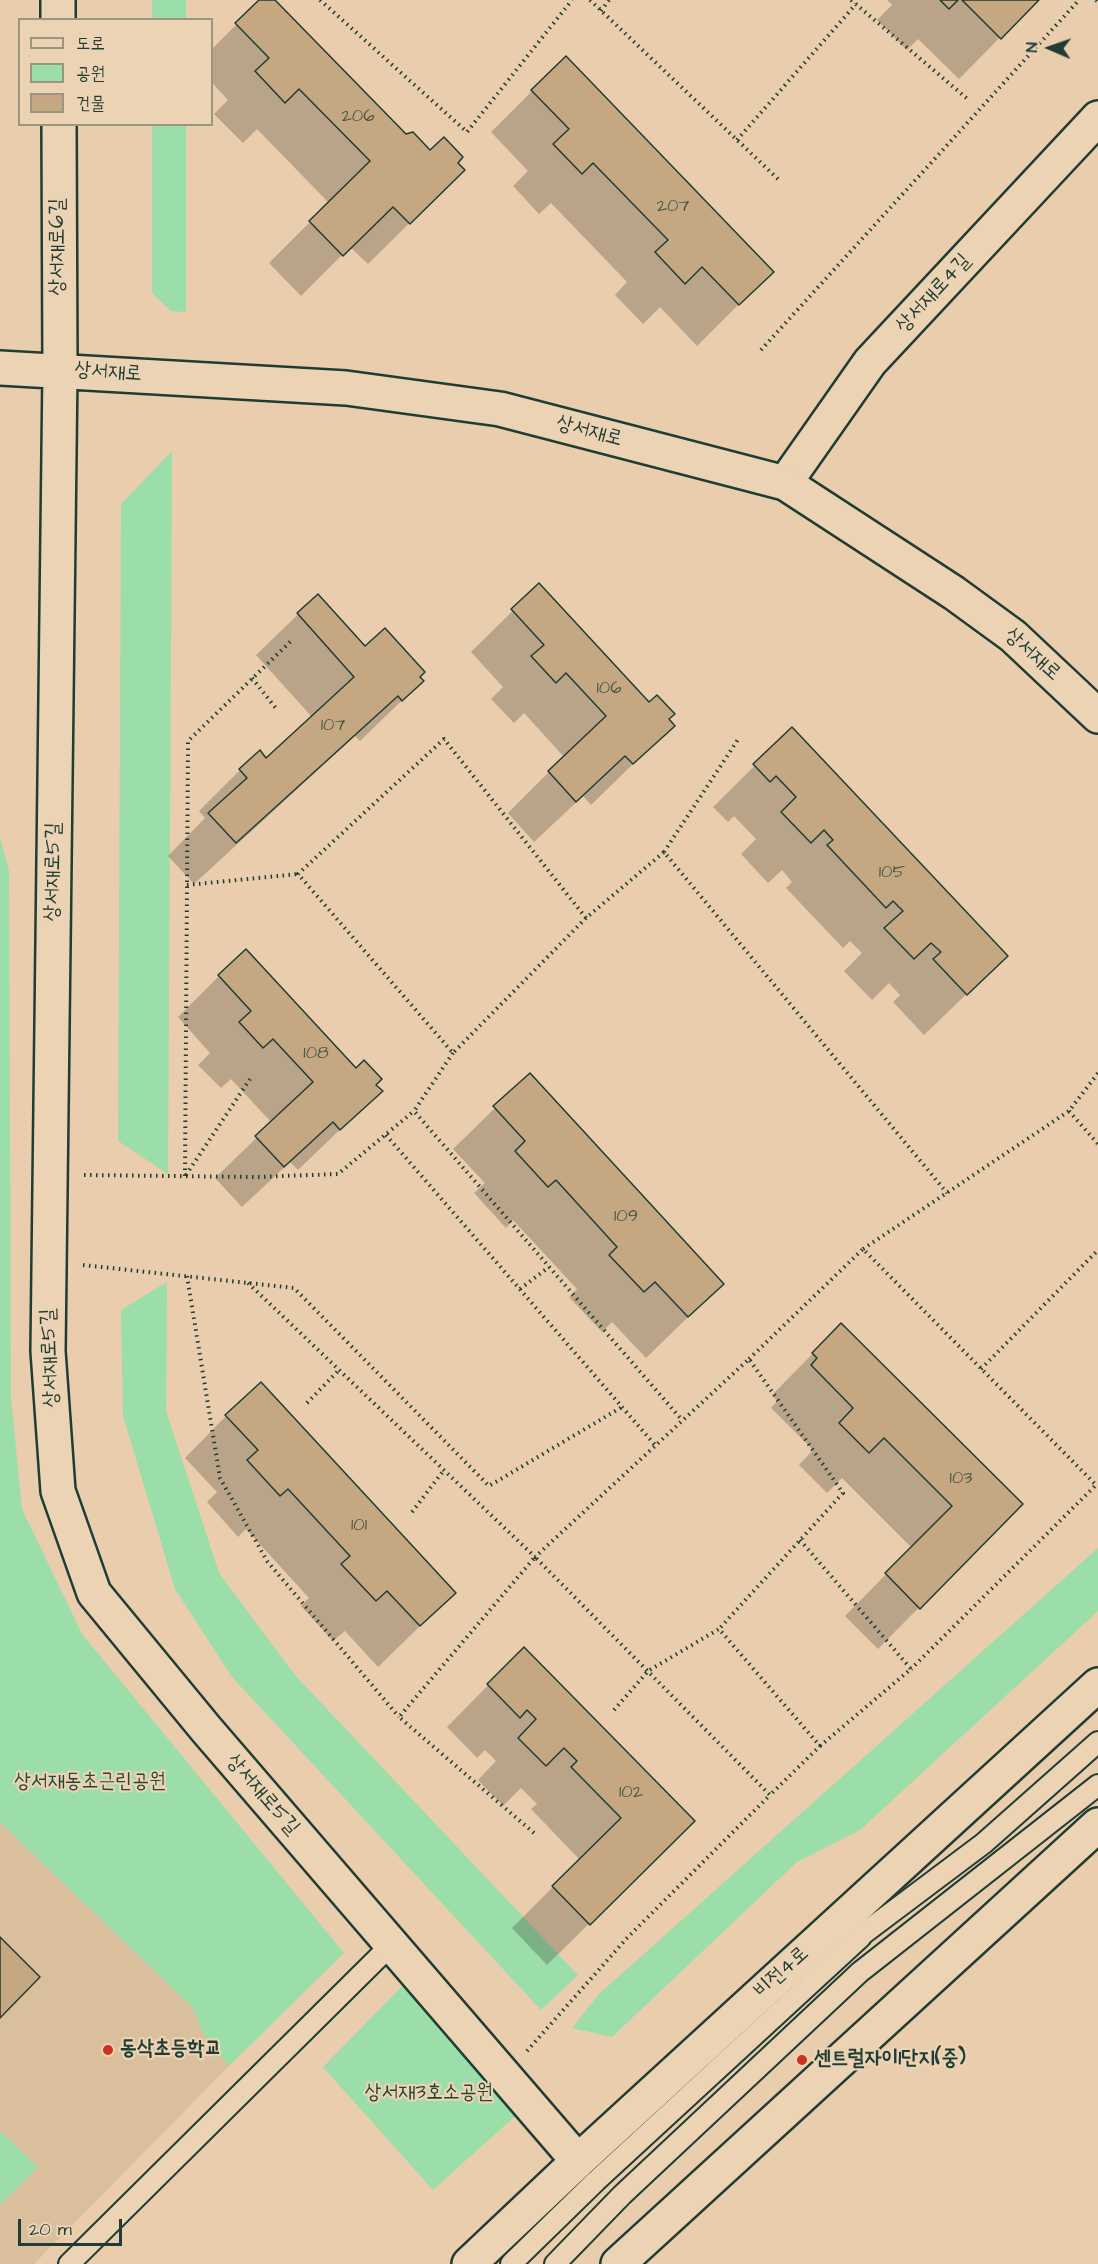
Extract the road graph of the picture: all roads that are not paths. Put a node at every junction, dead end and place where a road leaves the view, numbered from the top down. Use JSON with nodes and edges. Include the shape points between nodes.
{"nodes":[{"id":1,"x":58,"y":0,"type":"edge"},
{"id":2,"x":58,"y":18,"type":"edge"},
{"id":3,"x":1098,"y":118,"type":"edge"},
{"id":4,"x":58,"y":126,"type":"edge"},
{"id":5,"x":0,"y":368,"type":"edge"},
{"id":6,"x":60,"y":370,"type":"junction"},
{"id":7,"x":785,"y":483,"type":"junction"},
{"id":8,"x":1098,"y":716,"type":"edge"},
{"id":9,"x":1098,"y":1685,"type":"edge"},
{"id":10,"x":1098,"y":1742,"type":"edge"},
{"id":11,"x":1098,"y":1785,"type":"edge"},
{"id":12,"x":1098,"y":1825,"type":"edge"},
{"id":13,"x":861,"y":1937,"type":"junction"},
{"id":14,"x":391,"y":1945,"type":"junction"},
{"id":15,"x":745,"y":2008,"type":"junction"},
{"id":16,"x":578,"y":2161,"type":"junction"},
{"id":17,"x":69,"y":2264,"type":"edge"},
{"id":18,"x":469,"y":2264,"type":"edge"},
{"id":19,"x":511,"y":2264,"type":"edge"},
{"id":20,"x":555,"y":2264,"type":"edge"},
{"id":21,"x":618,"y":2264,"type":"edge"}],
"edges":[{"from":1,"to":2,"type":"street"},
{"from":3,"to":7,"type":"street","name":"상서재로4길","via":[[870,362]]},
{"from":4,"to":6,"type":"street","name":"상서재로6길"},
{"from":5,"to":6,"type":"street","name":"상서재로"},
{"from":6,"to":7,"type":"street","name":"상서재로","via":[[346,388],[500,408]]},
{"from":6,"to":14,"type":"street","name":"상서재로5길","via":[[48,1351],[58,1491],[94,1593]]},
{"from":7,"to":8,"type":"street","name":"상서재로","via":[[954,592],[1013,636]]},
{"from":9,"to":15,"type":"street","name":"비전4로"},
{"from":10,"to":13,"type":"lane","via":[[984,1842]]},
{"from":11,"to":20,"type":"lane","via":[[860,1972],[622,2195]]},
{"from":12,"to":21,"type":"street"},
{"from":13,"to":15,"type":"lane"},
{"from":13,"to":19,"type":"lane"},
{"from":14,"to":16,"type":"street","name":"상서재로5길"},
{"from":14,"to":17,"type":"lane"},
{"from":15,"to":16,"type":"street","name":"비전4로"},
{"from":16,"to":18,"type":"street","name":"비전4로"}]}
